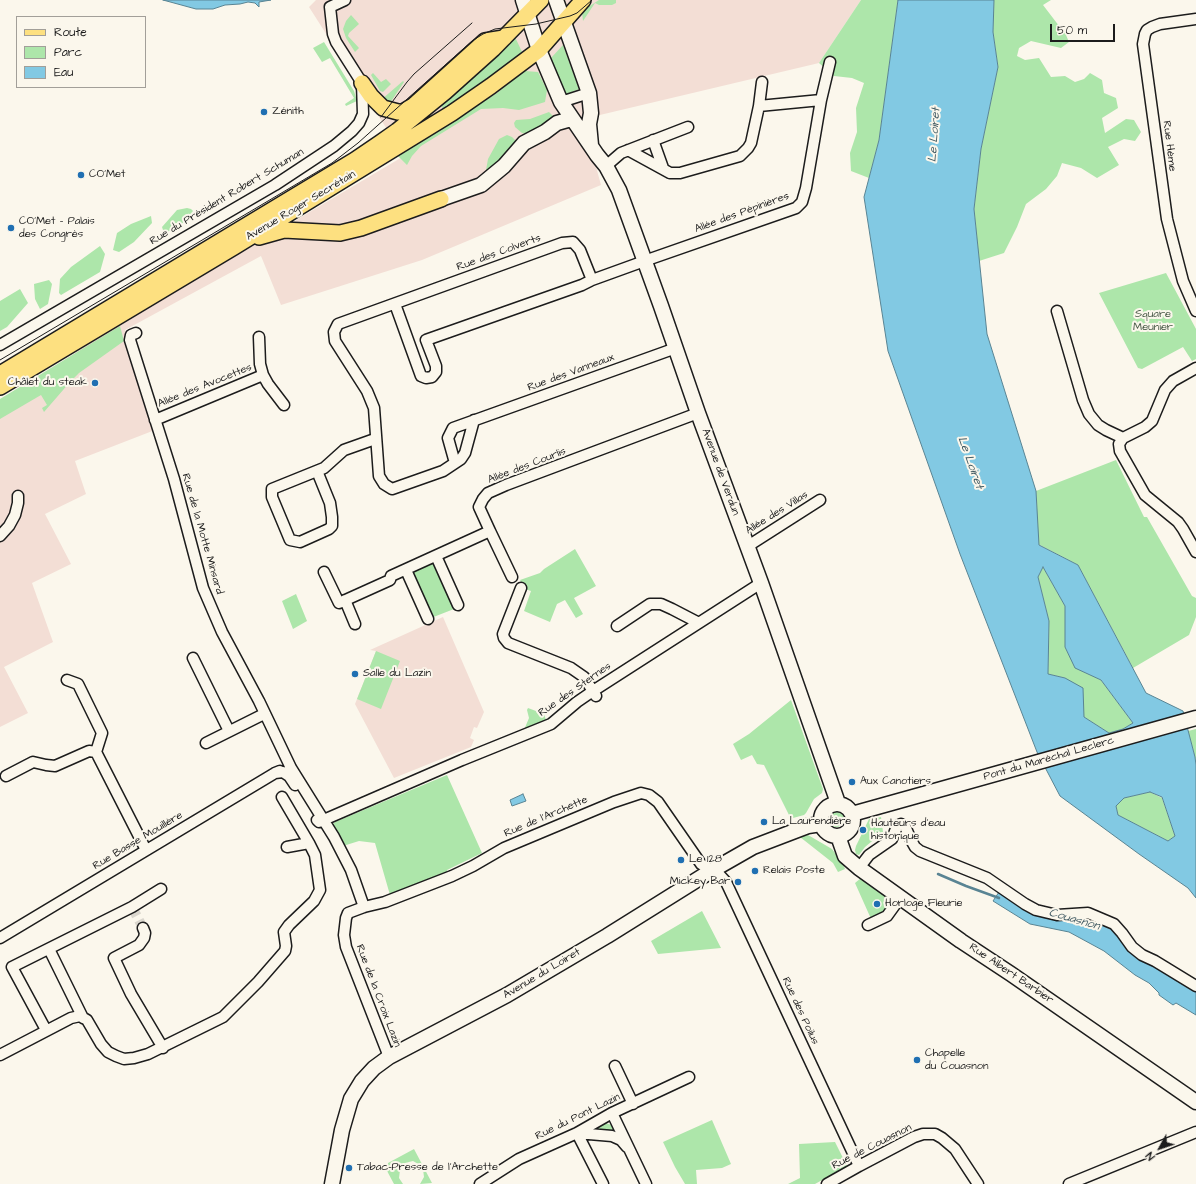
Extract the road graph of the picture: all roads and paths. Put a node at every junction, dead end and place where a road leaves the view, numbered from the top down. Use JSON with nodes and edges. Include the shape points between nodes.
{"nodes":[{"id":1,"x":345,"y":0,"type":"edge"},
{"id":2,"x":541,"y":0,"type":"edge"},
{"id":3,"x":556,"y":0,"type":"edge"},
{"id":4,"x":583,"y":0,"type":"edge"},
{"id":5,"x":525,"y":7,"type":"edge"},
{"id":6,"x":1196,"y":19,"type":"edge"},
{"id":7,"x":564,"y":22,"type":"junction"},
{"id":8,"x":504,"y":38,"type":"junction"},
{"id":9,"x":538,"y":50,"type":"junction"},
{"id":10,"x":830,"y":62,"type":"dead end"},
{"id":11,"x":762,"y":82,"type":"dead end"},
{"id":12,"x":362,"y":83,"type":"junction"},
{"id":13,"x":589,"y":93,"type":"junction"},
{"id":14,"x":821,"y":100,"type":"junction"},
{"id":15,"x":560,"y":102,"type":"junction"},
{"id":16,"x":759,"y":106,"type":"junction"},
{"id":17,"x":571,"y":119,"type":"junction"},
{"id":18,"x":688,"y":127,"type":"dead end"},
{"id":19,"x":654,"y":140,"type":"junction"},
{"id":20,"x":591,"y":145,"type":"junction"},
{"id":21,"x":628,"y":150,"type":"junction"},
{"id":22,"x":606,"y":166,"type":"junction"},
{"id":23,"x":663,"y":168,"type":"junction"},
{"id":24,"x":441,"y":199,"type":"joint"},
{"id":25,"x":234,"y":247,"type":"junction"},
{"id":26,"x":645,"y":261,"type":"junction"},
{"id":27,"x":592,"y":280,"type":"junction"},
{"id":28,"x":394,"y":304,"type":"junction"},
{"id":29,"x":1057,"y":311,"type":"dead end"},
{"id":30,"x":1196,"y":311,"type":"edge"},
{"id":31,"x":114,"y":319,"type":"junction"},
{"id":32,"x":136,"y":332,"type":"dead end"},
{"id":33,"x":259,"y":337,"type":"dead end"},
{"id":34,"x":426,"y":340,"type":"junction"},
{"id":35,"x":0,"y":345,"type":"edge"},
{"id":36,"x":409,"y":345,"type":"junction"},
{"id":37,"x":676,"y":348,"type":"junction"},
{"id":38,"x":1196,"y":368,"type":"edge"},
{"id":39,"x":0,"y":374,"type":"edge"},
{"id":40,"x":263,"y":375,"type":"junction"},
{"id":41,"x":0,"y":386,"type":"edge"},
{"id":42,"x":0,"y":393,"type":"edge"},
{"id":43,"x":284,"y":405,"type":"dead end"},
{"id":44,"x":698,"y":414,"type":"junction"},
{"id":45,"x":155,"y":420,"type":"junction"},
{"id":46,"x":474,"y":420,"type":"junction"},
{"id":47,"x":1123,"y":438,"type":"junction"},
{"id":48,"x":376,"y":439,"type":"junction"},
{"id":49,"x":455,"y":463,"type":"junction"},
{"id":50,"x":317,"y":471,"type":"junction"},
{"id":51,"x":18,"y":496,"type":"dead end"},
{"id":52,"x":820,"y":500,"type":"dead end"},
{"id":53,"x":490,"y":531,"type":"junction"},
{"id":54,"x":0,"y":536,"type":"edge"},
{"id":55,"x":748,"y":546,"type":"junction"},
{"id":56,"x":1196,"y":552,"type":"edge"},
{"id":57,"x":436,"y":556,"type":"junction"},
{"id":58,"x":406,"y":570,"type":"junction"},
{"id":59,"x":324,"y":572,"type":"dead end"},
{"id":60,"x":512,"y":577,"type":"dead end"},
{"id":61,"x":761,"y":583,"type":"junction"},
{"id":62,"x":521,"y":588,"type":"dead end"},
{"id":63,"x":345,"y":600,"type":"junction"},
{"id":64,"x":458,"y":604,"type":"dead end"},
{"id":65,"x":428,"y":619,"type":"dead end"},
{"id":66,"x":699,"y":623,"type":"junction"},
{"id":67,"x":355,"y":624,"type":"dead end"},
{"id":68,"x":617,"y":626,"type":"dead end"},
{"id":69,"x":193,"y":658,"type":"dead end"},
{"id":70,"x":66,"y":680,"type":"dead end"},
{"id":71,"x":595,"y":694,"type":"junction"},
{"id":72,"x":264,"y":714,"type":"junction"},
{"id":73,"x":1196,"y":718,"type":"edge"},
{"id":74,"x":230,"y":731,"type":"junction"},
{"id":75,"x":206,"y":743,"type":"dead end"},
{"id":76,"x":96,"y":752,"type":"junction"},
{"id":77,"x":291,"y":768,"type":"junction"},
{"id":78,"x":275,"y":773,"type":"junction"},
{"id":79,"x":6,"y":776,"type":"dead end"},
{"id":80,"x":282,"y":797,"type":"dead end"},
{"id":81,"x":838,"y":803,"type":"junction"},
{"id":82,"x":852,"y":814,"type":"junction"},
{"id":83,"x":323,"y":820,"type":"junction"},
{"id":84,"x":821,"y":824,"type":"junction"},
{"id":85,"x":838,"y":836,"type":"junction"},
{"id":86,"x":309,"y":843,"type":"junction"},
{"id":87,"x":287,"y":847,"type":"dead end"},
{"id":88,"x":146,"y":850,"type":"junction"},
{"id":89,"x":859,"y":868,"type":"junction"},
{"id":90,"x":712,"y":870,"type":"junction"},
{"id":91,"x":161,"y":889,"type":"dead end"},
{"id":92,"x":900,"y":898,"type":"junction"},
{"id":93,"x":364,"y":907,"type":"junction"},
{"id":94,"x":868,"y":925,"type":"dead end"},
{"id":95,"x":143,"y":928,"type":"tunnel mouth"},
{"id":96,"x":0,"y":938,"type":"edge"},
{"id":97,"x":49,"y":949,"type":"junction"},
{"id":98,"x":1196,"y":986,"type":"edge"},
{"id":99,"x":83,"y":1018,"type":"junction"},
{"id":100,"x":46,"y":1030,"type":"junction"},
{"id":101,"x":163,"y":1048,"type":"junction"},
{"id":102,"x":0,"y":1055,"type":"edge"},
{"id":103,"x":389,"y":1057,"type":"junction"},
{"id":104,"x":615,"y":1066,"type":"dead end"},
{"id":105,"x":689,"y":1077,"type":"dead end"},
{"id":106,"x":1196,"y":1102,"type":"edge"},
{"id":107,"x":633,"y":1104,"type":"junction"},
{"id":108,"x":612,"y":1113,"type":"junction"},
{"id":109,"x":1196,"y":1132,"type":"edge"},
{"id":110,"x":577,"y":1133,"type":"junction"},
{"id":111,"x":629,"y":1149,"type":"junction"},
{"id":112,"x":859,"y":1166,"type":"junction"},
{"id":113,"x":493,"y":1181,"type":"edge"},
{"id":114,"x":642,"y":1183,"type":"edge"},
{"id":115,"x":332,"y":1184,"type":"edge"},
{"id":116,"x":480,"y":1184,"type":"edge"},
{"id":117,"x":603,"y":1184,"type":"edge"},
{"id":118,"x":827,"y":1184,"type":"edge"},
{"id":119,"x":978,"y":1184,"type":"edge"},
{"id":120,"x":1069,"y":1184,"type":"edge"}],
"edges":[{"from":1,"to":12,"type":"street","name":"Rue du Président Robert Schuman","via":[[330,6],[333,34]]},
{"from":2,"to":5,"type":"main road","name":"Avenue Roger Secrétain"},
{"from":3,"to":7,"type":"street","name":"Avenue de Verdun"},
{"from":4,"to":7,"type":"main road","name":"Avenue Roger Secrétain"},
{"from":5,"to":8,"type":"main road","name":"Avenue Roger Secrétain"},
{"from":5,"to":9,"type":"street","name":"Avenue de Verdun"},
{"from":6,"to":30,"type":"street","name":"Rue Hème","via":[[1152,27],[1145,34],[1144,44],[1167,219],[1183,281]]},
{"from":7,"to":9,"type":"main road","name":"Avenue Roger Secrétain"},
{"from":7,"to":13,"type":"street","name":"Avenue de Verdun"},
{"from":8,"to":12,"type":"main road","via":[[485,41],[413,106],[403,112],[383,108]]},
{"from":8,"to":39,"type":"main road","name":"Avenue Roger Secrétain","via":[[397,131],[356,160]]},
{"from":9,"to":15,"type":"street","name":"Avenue de Verdun"},
{"from":9,"to":25,"type":"main road","name":"Avenue Roger Secrétain","via":[[452,112]]},
{"from":10,"to":14,"type":"street","name":"Allée des Pépinières"},
{"from":11,"to":16,"type":"street"},
{"from":12,"to":35,"type":"street","name":"Rue du Président Robert Schuman","via":[[361,119],[352,131],[334,146],[275,185]]},
{"from":13,"to":15,"type":"street"},
{"from":13,"to":20,"type":"street","name":"Avenue de Verdun"},
{"from":14,"to":16,"type":"street"},
{"from":14,"to":26,"type":"street","name":"Allée des Pépinières","via":[[806,188],[802,202],[796,208]]},
{"from":15,"to":17,"type":"street","name":"Avenue de Verdun"},
{"from":16,"to":23,"type":"street","via":[[751,143],[740,156],[680,173],[670,173]]},
{"from":17,"to":20,"type":"street","name":"Avenue de Verdun"},
{"from":17,"to":24,"type":"street","via":[[557,123],[524,144],[504,166],[481,185]]},
{"from":18,"to":19,"type":"street"},
{"from":19,"to":21,"type":"street"},
{"from":19,"to":23,"type":"street"},
{"from":20,"to":22,"type":"street","name":"Avenue de Verdun"},
{"from":21,"to":22,"type":"street"},
{"from":21,"to":23,"type":"street"},
{"from":22,"to":26,"type":"street","name":"Avenue de Verdun","via":[[619,190]]},
{"from":24,"to":25,"type":"main road","via":[[361,228],[340,232],[284,230]]},
{"from":25,"to":31,"type":"main road","name":"Avenue Roger Secrétain"},
{"from":26,"to":27,"type":"street"},
{"from":26,"to":37,"type":"street","name":"Avenue de Verdun"},
{"from":27,"to":28,"type":"street","name":"Rue des Colverts","via":[[580,250],[573,242],[562,243]]},
{"from":27,"to":34,"type":"street"},
{"from":28,"to":36,"type":"street"},
{"from":28,"to":48,"type":"street","name":"Rue des Colverts","via":[[338,324],[334,332],[335,341],[367,391],[374,408]]},
{"from":29,"to":47,"type":"street","via":[[1089,414],[1098,425]]},
{"from":31,"to":41,"type":"main road","name":"Avenue Roger Secrétain"},
{"from":31,"to":42,"type":"main road"},
{"from":32,"to":45,"type":"street","name":"Rue de la Motte Minsard","via":[[131,335],[130,340]]},
{"from":33,"to":40,"type":"street","name":"Allée des Avocettes"},
{"from":34,"to":36,"type":"street"},
{"from":34,"to":36,"type":"street","via":[[436,366],[436,372],[432,377],[421,376]]},
{"from":37,"to":44,"type":"street","name":"Avenue de Verdun"},
{"from":37,"to":46,"type":"street","name":"Rue des Vanneaux"},
{"from":38,"to":47,"type":"street","via":[[1173,381],[1165,390],[1152,421]]},
{"from":40,"to":43,"type":"street","name":"Allée des Avocettes"},
{"from":40,"to":45,"type":"street","name":"Allée des Avocettes"},
{"from":44,"to":53,"type":"street","name":"Allée des Courlis","via":[[488,493],[479,507]]},
{"from":44,"to":55,"type":"street","name":"Avenue de Verdun"},
{"from":45,"to":72,"type":"street","name":"Rue de la Motte Minsard","via":[[174,479],[203,588],[222,632]]},
{"from":46,"to":49,"type":"street","via":[[465,453]]},
{"from":46,"to":49,"type":"street","name":"Rue des Vanneaux","via":[[453,428],[448,438]]},
{"from":47,"to":56,"type":"street","via":[[1119,444],[1120,450],[1145,495],[1178,522]]},
{"from":48,"to":49,"type":"street","name":"Rue des Colverts","via":[[379,476],[384,484],[392,489],[443,471]]},
{"from":48,"to":50,"type":"street","via":[[344,450]]},
{"from":50,"to":50,"type":"street","via":[[272,489],[272,497],[290,540],[300,542],[332,526],[330,503]]},
{"from":51,"to":54,"type":"street","via":[[15,515]]},
{"from":52,"to":55,"type":"street","name":"Allée des Villas"},
{"from":53,"to":57,"type":"street"},
{"from":53,"to":60,"type":"street"},
{"from":55,"to":61,"type":"street","name":"Avenue de Verdun"},
{"from":57,"to":58,"type":"street"},
{"from":57,"to":64,"type":"street"},
{"from":58,"to":63,"type":"street"},
{"from":58,"to":65,"type":"street"},
{"from":59,"to":63,"type":"street","via":[[338,603]]},
{"from":61,"to":66,"type":"street","name":"Rue des Sternes"},
{"from":61,"to":81,"type":"street","name":"Avenue de Verdun"},
{"from":62,"to":71,"type":"street","via":[[503,634],[504,638],[508,643],[571,668],[584,677]]},
{"from":63,"to":67,"type":"street"},
{"from":66,"to":68,"type":"street","via":[[661,604],[650,604]]},
{"from":66,"to":71,"type":"street","name":"Rue des Sternes"},
{"from":69,"to":74,"type":"street"},
{"from":70,"to":76,"type":"street","via":[[78,684],[102,733]]},
{"from":71,"to":83,"type":"street","name":"Rue des Sternes","via":[[560,715],[551,724]]},
{"from":72,"to":74,"type":"street"},
{"from":72,"to":77,"type":"street","name":"Rue de la Motte Minsard"},
{"from":73,"to":82,"type":"street","name":"Pont du Maréchal Leclerc"},
{"from":74,"to":75,"type":"street"},
{"from":76,"to":79,"type":"street","via":[[89,751],[55,766],[33,762]]},
{"from":76,"to":88,"type":"street"},
{"from":77,"to":78,"type":"street","name":"Rue Basse Mouillère"},
{"from":77,"to":83,"type":"street","name":"Rue de la Motte Minsard"},
{"from":78,"to":83,"type":"street","name":"Rue de la Motte Minsard","via":[[283,772],[289,776],[316,820]]},
{"from":78,"to":88,"type":"street","name":"Rue Basse Mouillère"},
{"from":80,"to":86,"type":"street"},
{"from":81,"to":82,"type":"street","via":[[847,807]]},
{"from":81,"to":84,"type":"street","via":[[824,809],[821,813]]},
{"from":82,"to":85,"type":"street","via":[[850,829]]},
{"from":83,"to":93,"type":"street","name":"Rue de la Motte Minsard","via":[[350,870]]},
{"from":84,"to":85,"type":"street","via":[[827,833]]},
{"from":84,"to":90,"type":"street","name":"Avenue du Loiret","via":[[808,826],[753,847]]},
{"from":85,"to":89,"type":"street","name":"Rue Albert Barbier","via":[[845,856]]},
{"from":86,"to":87,"type":"street"},
{"from":86,"to":101,"type":"street","via":[[315,855],[320,890],[314,901],[284,932],[285,951],[223,1017]]},
{"from":88,"to":96,"type":"street","name":"Rue Basse Mouillère"},
{"from":89,"to":92,"type":"street","name":"Rue Albert Barbier"},
{"from":89,"to":98,"type":"street","via":[[869,855],[892,839],[894,830],[901,824],[905,826],[915,847],[920,851],[986,878],[1036,910],[1057,915],[1088,913],[1114,924],[1132,947],[1142,955]]},
{"from":90,"to":93,"type":"street","name":"Rue de l'Archette","via":[[701,864],[658,802],[641,793],[504,848],[452,876],[385,902]]},
{"from":90,"to":103,"type":"street","name":"Avenue du Loiret","via":[[507,995]]},
{"from":90,"to":112,"type":"street","name":"Rue des Poilus","via":[[726,882]]},
{"from":91,"to":97,"type":"street","via":[[132,907]]},
{"from":92,"to":94,"type":"street","via":[[887,916]]},
{"from":92,"to":106,"type":"street","name":"Rue Albert Barbier"},
{"from":93,"to":103,"type":"street","name":"Rue de la Croix Lazin","via":[[348,913],[344,935],[346,947]]},
{"from":95,"to":101,"type":"street","via":[[144,938],[139,945],[114,958],[131,994]]},
{"from":97,"to":99,"type":"street"},
{"from":97,"to":100,"type":"street","via":[[12,967]]},
{"from":99,"to":100,"type":"street","via":[[71,1018]]},
{"from":99,"to":101,"type":"street","via":[[87,1020],[101,1044],[116,1056],[124,1059],[134,1058]]},
{"from":100,"to":102,"type":"street"},
{"from":103,"to":115,"type":"street","name":"Avenue du Loiret","via":[[362,1081],[351,1099],[342,1130]]},
{"from":104,"to":107,"type":"street"},
{"from":105,"to":107,"type":"street","name":"Rue du Pont Lazin"},
{"from":107,"to":108,"type":"street","name":"Rue du Pont Lazin"},
{"from":108,"to":110,"type":"street","name":"Rue du Pont Lazin"},
{"from":108,"to":111,"type":"street"},
{"from":109,"to":120,"type":"street"},
{"from":110,"to":111,"type":"street","via":[[612,1136],[621,1140]]},
{"from":110,"to":113,"type":"street","name":"Rue du Pont Lazin","via":[[519,1159]]},
{"from":110,"to":117,"type":"street"},
{"from":111,"to":114,"type":"street"},
{"from":112,"to":118,"type":"street","name":"Rue de Couasnon"},
{"from":112,"to":119,"type":"street","name":"Rue de Couasnon","via":[[914,1137],[935,1134],[955,1149]]},
{"from":113,"to":116,"type":"street","name":"Rue du Pont Lazin"}]}
